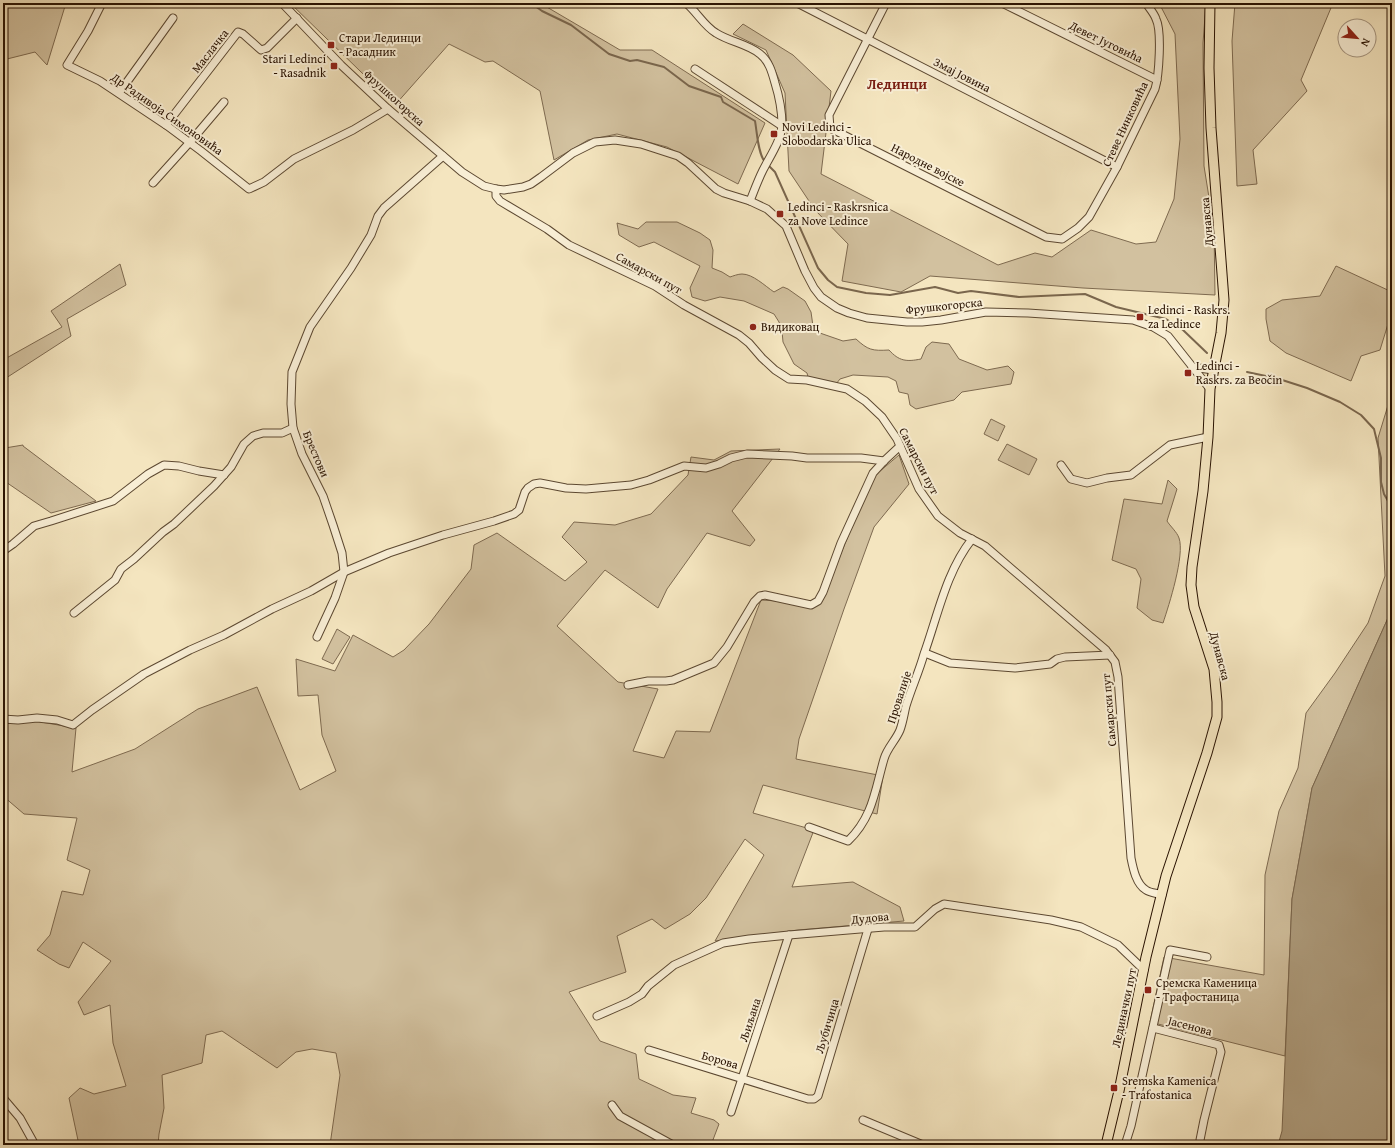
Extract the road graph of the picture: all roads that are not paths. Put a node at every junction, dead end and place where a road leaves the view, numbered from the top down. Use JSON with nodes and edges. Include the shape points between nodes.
{"nodes":[{"id":1,"x":102,"y":3,"type":"edge"},
{"id":2,"x":282,"y":3,"type":"edge"},
{"id":3,"x":686,"y":3,"type":"edge"},
{"id":4,"x":797,"y":3,"type":"edge"},
{"id":5,"x":886,"y":3,"type":"edge"},
{"id":6,"x":1002,"y":3,"type":"edge"},
{"id":7,"x":1146,"y":3,"type":"edge"},
{"id":8,"x":1210,"y":3,"type":"edge"},
{"id":9,"x":174,"y":18,"type":"dead end"},
{"id":10,"x":297,"y":18,"type":"junction"},
{"id":11,"x":868,"y":40,"type":"junction"},
{"id":12,"x":696,"y":69,"type":"dead end"},
{"id":13,"x":1157,"y":80,"type":"junction"},
{"id":14,"x":119,"y":93,"type":"junction"},
{"id":15,"x":224,"y":102,"type":"dead end"},
{"id":16,"x":388,"y":109,"type":"junction"},
{"id":17,"x":166,"y":125,"type":"junction"},
{"id":18,"x":782,"y":126,"type":"junction"},
{"id":19,"x":190,"y":142,"type":"junction"},
{"id":20,"x":443,"y":156,"type":"junction"},
{"id":21,"x":1117,"y":167,"type":"junction"},
{"id":22,"x":153,"y":183,"type":"dead end"},
{"id":23,"x":496,"y":189,"type":"junction"},
{"id":24,"x":750,"y":201,"type":"junction"},
{"id":25,"x":1062,"y":239,"type":"joint"},
{"id":26,"x":1192,"y":367,"type":"junction"},
{"id":27,"x":1213,"y":370,"type":"junction"},
{"id":28,"x":1210,"y":389,"type":"junction"},
{"id":29,"x":293,"y":428,"type":"junction"},
{"id":30,"x":1208,"y":437,"type":"junction"},
{"id":31,"x":900,"y":446,"type":"junction"},
{"id":32,"x":884,"y":461,"type":"junction"},
{"id":33,"x":1061,"y":465,"type":"dead end"},
{"id":34,"x":224,"y":475,"type":"junction"},
{"id":35,"x":972,"y":539,"type":"junction"},
{"id":36,"x":3,"y":551,"type":"edge"},
{"id":37,"x":344,"y":572,"type":"junction"},
{"id":38,"x":74,"y":613,"type":"dead end"},
{"id":39,"x":317,"y":637,"type":"dead end"},
{"id":40,"x":925,"y":654,"type":"junction"},
{"id":41,"x":1110,"y":655,"type":"junction"},
{"id":42,"x":628,"y":685,"type":"dead end"},
{"id":43,"x":3,"y":719,"type":"edge"},
{"id":44,"x":809,"y":826,"type":"dead end"},
{"id":45,"x":1166,"y":876,"type":"joint"},
{"id":46,"x":1162,"y":895,"type":"junction"},
{"id":47,"x":868,"y":929,"type":"junction"},
{"id":48,"x":789,"y":935,"type":"junction"},
{"id":49,"x":1207,"y":957,"type":"dead end"},
{"id":50,"x":1144,"y":970,"type":"junction"},
{"id":51,"x":597,"y":1016,"type":"dead end"},
{"id":52,"x":1153,"y":1028,"type":"junction"},
{"id":53,"x":649,"y":1050,"type":"dead end"},
{"id":54,"x":743,"y":1078,"type":"junction"},
{"id":55,"x":784,"y":1091,"type":"joint"},
{"id":56,"x":3,"y":1098,"type":"edge"},
{"id":57,"x":612,"y":1105,"type":"dead end"},
{"id":58,"x":731,"y":1112,"type":"dead end"},
{"id":59,"x":863,"y":1120,"type":"dead end"},
{"id":60,"x":1200,"y":1140,"type":"dead end"},
{"id":61,"x":35,"y":1145,"type":"edge"},
{"id":62,"x":673,"y":1145,"type":"edge"},
{"id":63,"x":923,"y":1145,"type":"edge"},
{"id":64,"x":1106,"y":1145,"type":"edge"},
{"id":65,"x":1125,"y":1145,"type":"edge"}],
"edges":[{"from":1,"to":14,"type":"street","name":"Др Радивоја Симоновића","via":[[67,65]]},
{"from":2,"to":10,"type":"street","name":"Фрушкогорска"},
{"from":3,"to":18,"type":"street","via":[[714,32],[761,54],[768,63],[776,86]]},
{"from":4,"to":11,"type":"street","name":"Змај Јовина"},
{"from":5,"to":11,"type":"street"},
{"from":6,"to":13,"type":"street","name":"Девет Југовића"},
{"from":7,"to":13,"type":"street","name":"Стеве Нинковића","via":[[1157,20],[1160,33]]},
{"from":8,"to":27,"type":"main road","name":"Дунавска","via":[[1211,128],[1224,300],[1220,341]]},
{"from":9,"to":14,"type":"street"},
{"from":10,"to":16,"type":"street","name":"Фрушкогорска","via":[[341,65]]},
{"from":10,"to":17,"type":"street","name":"Маслачка","via":[[267,48],[261,50],[244,34],[238,32]]},
{"from":11,"to":21,"type":"street","name":"Змај Јовина"},
{"from":11,"to":25,"type":"street","name":"Народне војске","via":[[829,115],[830,128],[1046,237]]},
{"from":12,"to":18,"type":"street"},
{"from":13,"to":21,"type":"street","name":"Стеве Нинковића"},
{"from":14,"to":17,"type":"street","name":"Др Радивоја Симоновића"},
{"from":15,"to":19,"type":"street"},
{"from":16,"to":19,"type":"street","name":"Др Радивоја Симоновића","via":[[353,130],[294,159],[264,182],[249,189]]},
{"from":16,"to":20,"type":"street","name":"Фрушкогорска"},
{"from":17,"to":19,"type":"street","name":"Др Радивоја Симоновића"},
{"from":18,"to":24,"type":"street","via":[[772,155],[762,171]]},
{"from":19,"to":22,"type":"street"},
{"from":20,"to":23,"type":"street","name":"Фрушкогорска","via":[[471,178],[484,186]]},
{"from":20,"to":29,"type":"street","name":"Брестови","via":[[384,208],[367,242],[310,327],[292,372]]},
{"from":21,"to":25,"type":"street","name":"Стеве Нинковића","via":[[1089,217]]},
{"from":23,"to":24,"type":"street","name":"Фрушкогорска","via":[[514,189],[532,184],[587,145],[615,140],[641,144],[678,156],[716,189]]},
{"from":23,"to":31,"type":"street","name":"Самарски пут","via":[[496,196],[500,201],[569,245],[655,286],[739,335],[782,376],[847,389],[882,417]]},
{"from":24,"to":26,"type":"street","name":"Фрушкогорска","via":[[767,209],[786,226],[820,297],[849,313],[887,321],[907,322],[941,320],[986,312],[1133,320],[1168,336]]},
{"from":26,"to":27,"type":"street"},
{"from":26,"to":28,"type":"street","name":"Фрушкогорска"},
{"from":27,"to":28,"type":"main road","name":"Дунавска"},
{"from":28,"to":30,"type":"main road","name":"Дунавска"},
{"from":29,"to":34,"type":"street","via":[[282,434],[264,433],[253,436],[244,444]]},
{"from":29,"to":37,"type":"street","name":"Брестови","via":[[333,525],[342,553]]},
{"from":30,"to":33,"type":"street","via":[[1170,445],[1131,475],[1087,483],[1070,479]]},
{"from":30,"to":45,"type":"main road","name":"Дунавска","via":[[1191,585],[1194,607],[1214,669],[1217,716]]},
{"from":31,"to":32,"type":"street"},
{"from":31,"to":35,"type":"street","name":"Самарски пут","via":[[919,489],[938,516]]},
{"from":32,"to":37,"type":"street","via":[[747,454],[706,468],[684,466],[630,485],[586,489],[534,484],[525,492],[519,510],[514,514],[389,553]]},
{"from":32,"to":42,"type":"street","via":[[873,473],[867,485],[818,601],[811,605],[760,596],[714,663],[673,680]]},
{"from":34,"to":36,"type":"street","via":[[164,465],[113,501],[34,526]]},
{"from":34,"to":38,"type":"street","via":[[174,524],[121,569],[115,580]]},
{"from":35,"to":40,"type":"street","name":"Провалије","via":[[958,562],[940,604]]},
{"from":35,"to":41,"type":"street","name":"Самарски пут","via":[[985,546]]},
{"from":37,"to":39,"type":"street","name":"Брестови"},
{"from":37,"to":43,"type":"street","via":[[224,636],[144,674],[73,725],[37,718]]},
{"from":40,"to":41,"type":"street","via":[[950,663],[1015,668],[1050,664],[1065,657]]},
{"from":40,"to":44,"type":"street","name":"Провалије","via":[[900,730],[884,757],[869,812],[854,836],[848,841]]},
{"from":41,"to":46,"type":"street","name":"Самарски пут","via":[[1115,662],[1118,677],[1131,858],[1138,881],[1146,890]]},
{"from":45,"to":46,"type":"main road","name":"Лединачки пут"},
{"from":46,"to":50,"type":"main road","name":"Лединачки пут"},
{"from":47,"to":48,"type":"street","name":"Дудова"},
{"from":47,"to":50,"type":"street","name":"Дудова","via":[[915,927],[944,904],[1081,927],[1118,945]]},
{"from":47,"to":55,"type":"street","name":"Љубичица","via":[[818,1096],[808,1099]]},
{"from":48,"to":51,"type":"street","name":"Дудова","via":[[723,943],[704,951],[674,965],[638,996]]},
{"from":48,"to":54,"type":"street","name":"Љиљана"},
{"from":49,"to":52,"type":"street","via":[[1170,950]]},
{"from":50,"to":64,"type":"main road","name":"Лединачки пут"},
{"from":52,"to":60,"type":"street","name":"Јасенова","via":[[1219,1045],[1221,1048]]},
{"from":52,"to":65,"type":"street"},
{"from":53,"to":54,"type":"street","name":"Борова"},
{"from":54,"to":55,"type":"street","name":"Борова"},
{"from":54,"to":58,"type":"street","name":"Љиљана"},
{"from":56,"to":61,"type":"street","via":[[20,1118]]},
{"from":57,"to":62,"type":"street","via":[[620,1116]]},
{"from":59,"to":63,"type":"street"}]}
